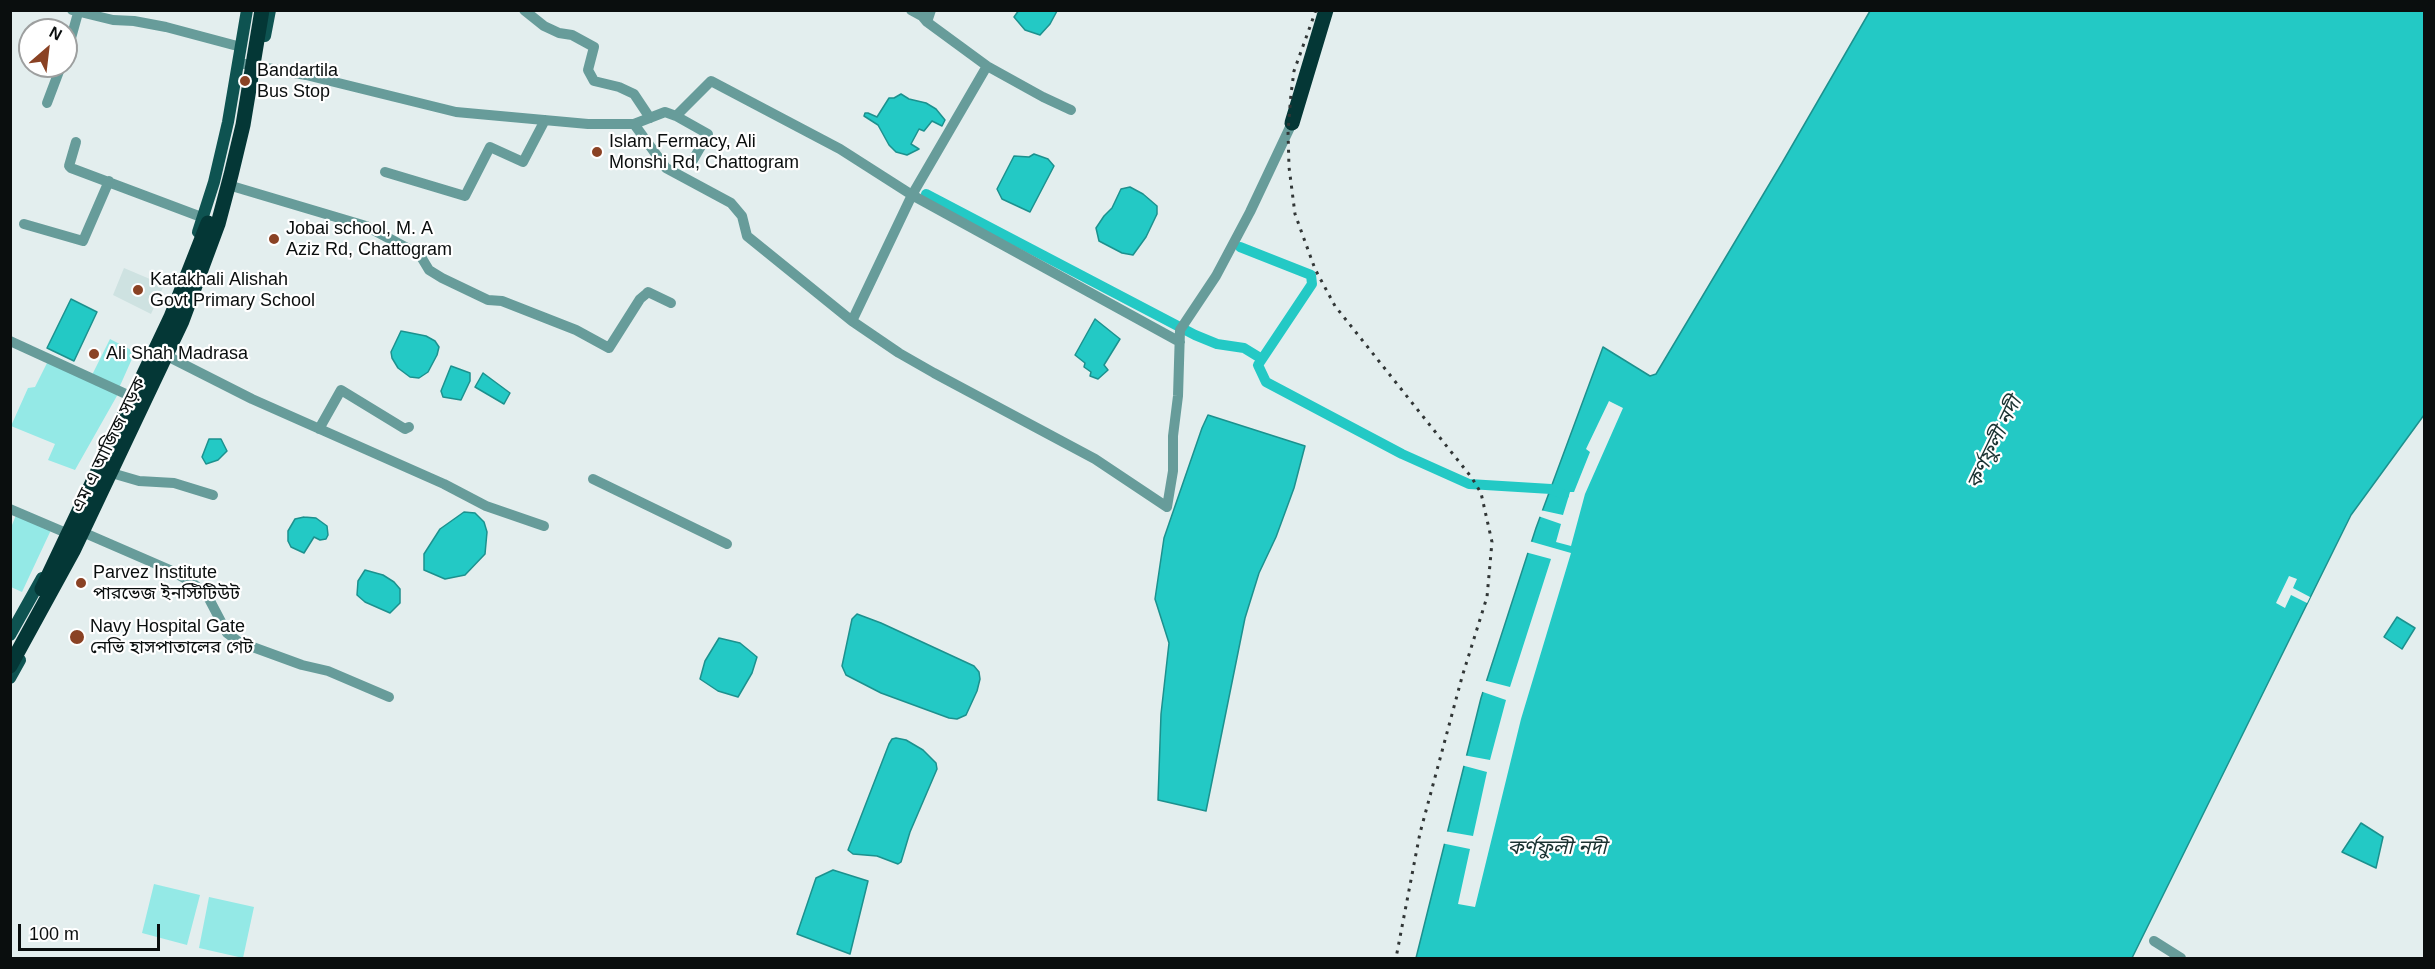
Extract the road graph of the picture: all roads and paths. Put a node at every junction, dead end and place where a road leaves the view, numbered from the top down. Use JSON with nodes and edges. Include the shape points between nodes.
{"nodes":[{"id":1,"x":247,"y":10,"type":"edge"},
{"id":2,"x":252,"y":10,"type":"edge"},
{"id":3,"x":262,"y":10,"type":"edge"},
{"id":4,"x":270,"y":10,"type":"edge"},
{"id":5,"x":524,"y":10,"type":"edge"},
{"id":6,"x":911,"y":10,"type":"edge"},
{"id":7,"x":931,"y":10,"type":"edge"},
{"id":8,"x":1326,"y":10,"type":"edge"},
{"id":9,"x":75,"y":12,"type":"edge"},
{"id":10,"x":927,"y":22,"type":"junction"},
{"id":11,"x":241,"y":47,"type":"junction"},
{"id":12,"x":239,"y":63,"type":"junction"},
{"id":13,"x":260,"y":66,"type":"junction"},
{"id":14,"x":987,"y":66,"type":"junction"},
{"id":15,"x":57,"y":78,"type":"edge"},
{"id":16,"x":47,"y":103,"type":"dead end"},
{"id":17,"x":1071,"y":110,"type":"dead end"},
{"id":18,"x":676,"y":116,"type":"junction"},
{"id":19,"x":650,"y":118,"type":"junction"},
{"id":20,"x":545,"y":120,"type":"junction"},
{"id":21,"x":1292,"y":123,"type":"joint"},
{"id":22,"x":634,"y":124,"type":"junction"},
{"id":23,"x":76,"y":142,"type":"dead end"},
{"id":24,"x":693,"y":160,"type":"dead end"},
{"id":25,"x":385,"y":172,"type":"dead end"},
{"id":26,"x":109,"y":181,"type":"junction"},
{"id":27,"x":234,"y":187,"type":"junction"},
{"id":28,"x":912,"y":195,"type":"junction"},
{"id":29,"x":204,"y":218,"type":"junction"},
{"id":30,"x":24,"y":224,"type":"dead end"},
{"id":31,"x":671,"y":303,"type":"dead end"},
{"id":32,"x":852,"y":321,"type":"junction"},
{"id":33,"x":1181,"y":332,"type":"junction"},
{"id":34,"x":10,"y":341,"type":"edge"},
{"id":35,"x":171,"y":358,"type":"junction"},
{"id":36,"x":128,"y":395,"type":"junction"},
{"id":37,"x":409,"y":427,"type":"dead end"},
{"id":38,"x":319,"y":429,"type":"junction"},
{"id":39,"x":115,"y":474,"type":"junction"},
{"id":40,"x":592,"y":479,"type":"dead end"},
{"id":41,"x":213,"y":495,"type":"dead end"},
{"id":42,"x":10,"y":509,"type":"edge"},
{"id":43,"x":544,"y":526,"type":"dead end"},
{"id":44,"x":64,"y":532,"type":"junction"},
{"id":45,"x":87,"y":534,"type":"junction"},
{"id":46,"x":727,"y":543,"type":"dead end"},
{"id":47,"x":12,"y":630,"type":"edge"},
{"id":48,"x":10,"y":647,"type":"edge"},
{"id":49,"x":10,"y":666,"type":"edge"},
{"id":50,"x":10,"y":678,"type":"edge"},
{"id":51,"x":389,"y":697,"type":"dead end"},
{"id":52,"x":2154,"y":941,"type":"dead end"},
{"id":53,"x":2181,"y":958,"type":"edge"}],
"edges":[{"from":1,"to":11,"type":"main road","name":"এম এ আজিজ সড়ক"},
{"from":2,"to":48,"type":"highway","bridge":true,"via":[[234,122],[208,222],[171,317],[35,604]]},
{"from":3,"to":49,"type":"highway","bridge":true,"via":[[231,175],[218,224],[186,311],[73,551]]},
{"from":4,"to":13,"type":"main road","name":"এম এ আজিজ সড়ক"},
{"from":5,"to":19,"type":"street","via":[[544,26],[594,47],[588,70],[594,81],[634,94]]},
{"from":6,"to":10,"type":"street"},
{"from":7,"to":10,"type":"street"},
{"from":8,"to":21,"type":"highway"},
{"from":9,"to":11,"type":"street","via":[[166,27]]},
{"from":10,"to":14,"type":"street"},
{"from":11,"to":12,"type":"main road","name":"এম এ আজিজ সড়ক"},
{"from":12,"to":13,"type":"street"},
{"from":12,"to":29,"type":"main road","name":"এম এ আজিজ সড়ক"},
{"from":13,"to":20,"type":"street","via":[[456,112]]},
{"from":13,"to":27,"type":"main road","name":"এম এ আজিজ সড়ক"},
{"from":14,"to":17,"type":"street"},
{"from":14,"to":28,"type":"street"},
{"from":15,"to":16,"type":"street"},
{"from":18,"to":19,"type":"street","via":[[665,112]]},
{"from":18,"to":24,"type":"street","via":[[708,134]]},
{"from":18,"to":28,"type":"street","via":[[711,81],[840,149]]},
{"from":19,"to":22,"type":"street"},
{"from":20,"to":22,"type":"street"},
{"from":20,"to":25,"type":"street","via":[[524,162],[490,147],[465,196]]},
{"from":21,"to":33,"type":"street","via":[[1250,212]]},
{"from":22,"to":32,"type":"street","via":[[666,168],[730,203],[742,216],[747,236]]},
{"from":23,"to":26,"type":"street","via":[[70,167]]},
{"from":26,"to":29,"type":"street"},
{"from":26,"to":30,"type":"street","via":[[84,241]]},
{"from":27,"to":31,"type":"street","via":[[366,226],[420,255],[429,270],[442,278],[488,300],[501,300],[576,330],[609,348],[640,298],[648,292]]},
{"from":27,"to":35,"type":"main road","name":"এম এ আজিজ সড়ক","via":[[224,226]]},
{"from":28,"to":32,"type":"street"},
{"from":28,"to":33,"type":"street"},
{"from":29,"to":36,"type":"main road","name":"এম এ আজিজ সড়ক"},
{"from":32,"to":33,"type":"street","via":[[934,373],[1095,459],[1167,507],[1173,471]]},
{"from":34,"to":36,"type":"street"},
{"from":35,"to":38,"type":"street"},
{"from":35,"to":39,"type":"main road","name":"এম এ আজিজ সড়ক"},
{"from":36,"to":44,"type":"main road","name":"এম এ আজিজ সড়ক"},
{"from":37,"to":38,"type":"street","via":[[405,429],[341,390]]},
{"from":38,"to":43,"type":"street","via":[[486,506]]},
{"from":39,"to":41,"type":"street","via":[[139,481],[174,483]]},
{"from":39,"to":45,"type":"main road","name":"এম এ আজিজ সড়ক"},
{"from":40,"to":46,"type":"street"},
{"from":42,"to":44,"type":"street"},
{"from":44,"to":47,"type":"main road","name":"এম এ আজিজ সড়ক"},
{"from":45,"to":50,"type":"main road","name":"এম এ আজিজ সড়ক"},
{"from":45,"to":51,"type":"street","via":[[191,582],[207,595],[227,633],[239,642],[328,671]]},
{"from":52,"to":53,"type":"street"}]}
